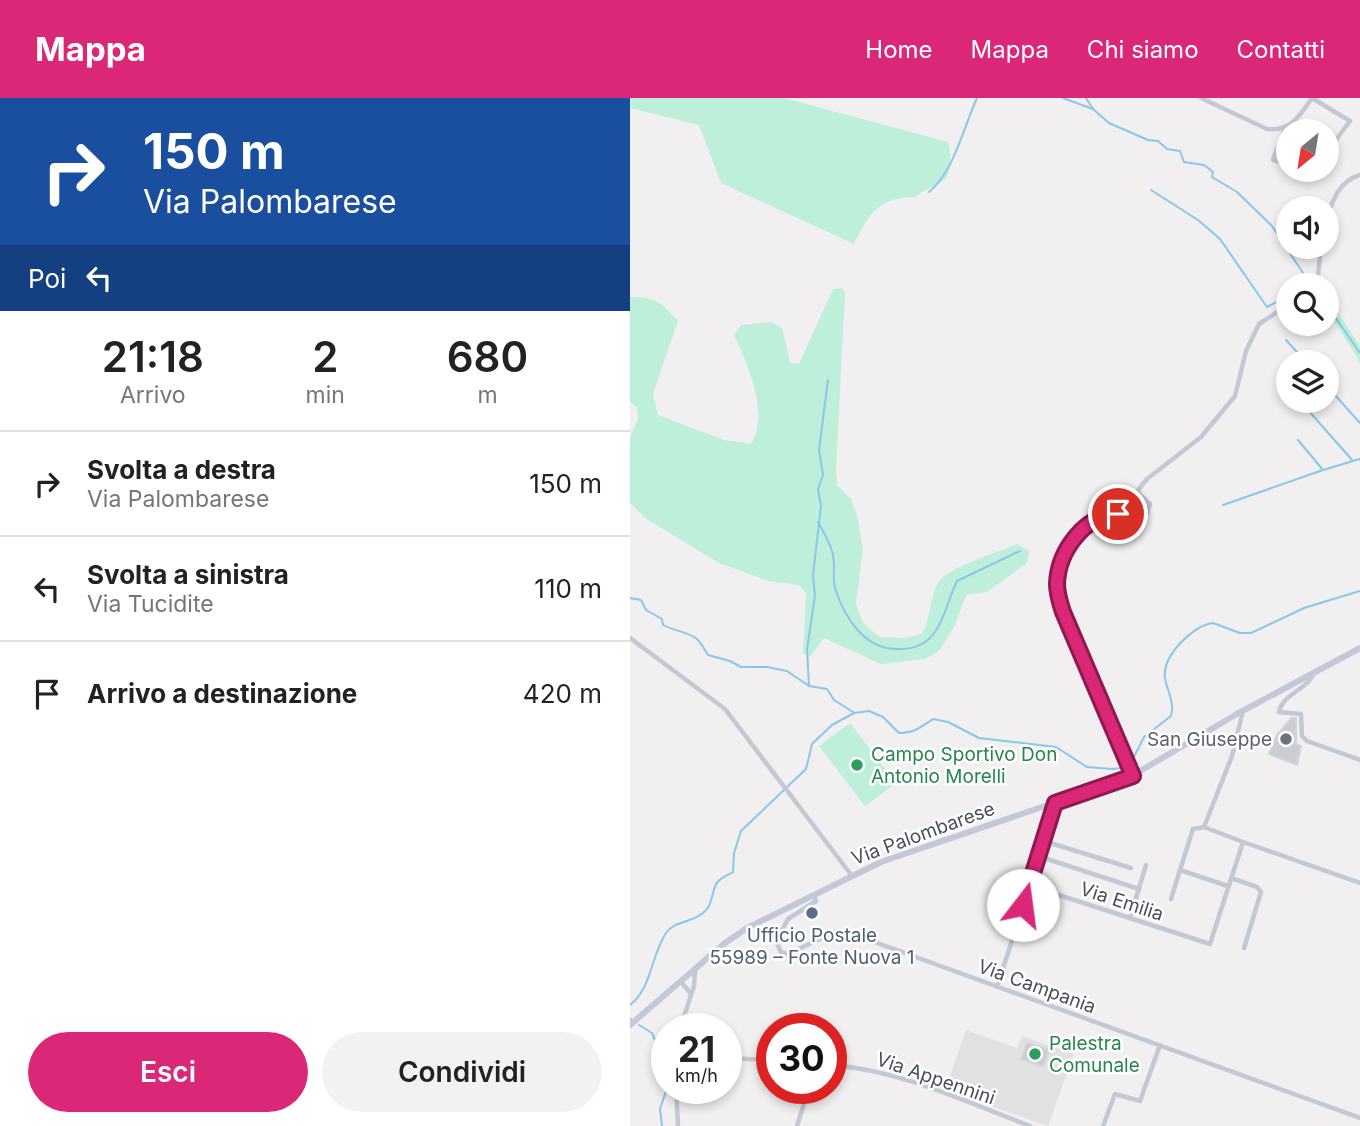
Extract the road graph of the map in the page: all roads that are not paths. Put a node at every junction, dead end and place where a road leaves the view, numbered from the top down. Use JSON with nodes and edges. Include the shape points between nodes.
{"nodes":[{"id":1,"x":1201,"y":98,"type":"edge"},
{"id":2,"x":1309,"y":99,"type":"edge"},
{"id":3,"x":1296,"y":119,"type":"edge"},
{"id":4,"x":1276,"y":129,"type":"edge"},
{"id":5,"x":1339,"y":136,"type":"edge"},
{"id":6,"x":1360,"y":175,"type":"edge"},
{"id":7,"x":1335,"y":196,"type":"edge"},
{"id":8,"x":1276,"y":313,"type":"edge"},
{"id":9,"x":630,"y":638,"type":"edge"},
{"id":10,"x":1360,"y":648,"type":"edge"},
{"id":11,"x":1314,"y":671,"type":"junction"},
{"id":12,"x":1243,"y":710,"type":"junction"},
{"id":13,"x":1360,"y":760,"type":"edge"},
{"id":14,"x":1131,"y":773,"type":"junction"},
{"id":15,"x":1055,"y":803,"type":"junction"},
{"id":16,"x":1204,"y":827,"type":"junction"},
{"id":17,"x":1044,"y":841,"type":"junction"},
{"id":18,"x":1242,"y":842,"type":"junction"},
{"id":19,"x":1038,"y":856,"type":"junction"},
{"id":20,"x":1146,"y":865,"type":"dead end"},
{"id":21,"x":1131,"y":868,"type":"dead end"},
{"id":22,"x":1180,"y":870,"type":"junction"},
{"id":23,"x":852,"y":876,"type":"junction"},
{"id":24,"x":1231,"y":878,"type":"junction"},
{"id":25,"x":1360,"y":883,"type":"edge"},
{"id":26,"x":1030,"y":885,"type":"junction"},
{"id":27,"x":1228,"y":886,"type":"junction"},
{"id":28,"x":1139,"y":889,"type":"junction"},
{"id":29,"x":814,"y":895,"type":"junction"},
{"id":30,"x":1171,"y":900,"type":"dead end"},
{"id":31,"x":1130,"y":918,"type":"junction"},
{"id":32,"x":1244,"y":948,"type":"dead end"},
{"id":33,"x":695,"y":971,"type":"junction"},
{"id":34,"x":682,"y":983,"type":"junction"},
{"id":35,"x":998,"y":987,"type":"junction"},
{"id":36,"x":691,"y":995,"type":"junction"},
{"id":37,"x":685,"y":1013,"type":"edge"},
{"id":38,"x":630,"y":1025,"type":"edge"},
{"id":39,"x":1160,"y":1045,"type":"junction"},
{"id":40,"x":847,"y":1066,"type":"edge"},
{"id":41,"x":677,"y":1104,"type":"edge"},
{"id":42,"x":804,"y":1104,"type":"edge"},
{"id":43,"x":1360,"y":1118,"type":"edge"},
{"id":44,"x":678,"y":1126,"type":"edge"},
{"id":45,"x":797,"y":1126,"type":"edge"},
{"id":46,"x":1030,"y":1126,"type":"edge"},
{"id":47,"x":1103,"y":1126,"type":"edge"}],
"edges":[{"from":1,"to":4,"type":"street"},
{"from":2,"to":3,"type":"street"},
{"from":2,"to":5,"type":"street","via":[[1350,121]]},
{"from":6,"to":7,"type":"street","via":[[1346,181]]},
{"from":8,"to":14,"type":"street","via":[[1259,324],[1246,351],[1235,396],[1201,437],[1138,490],[1150,504],[1147,513],[1097,519],[1070,544],[1062,561],[1057,586],[1063,612]]},
{"from":9,"to":23,"type":"street","via":[[718,702]]},
{"from":10,"to":11,"type":"main road","name":"Via Palombarese"},
{"from":11,"to":12,"type":"main road","name":"Via Palombarese"},
{"from":11,"to":13,"type":"street","via":[[1311,680],[1282,704],[1279,712],[1302,715],[1302,736],[1307,741]]},
{"from":12,"to":14,"type":"main road","name":"Via Palombarese"},
{"from":12,"to":16,"type":"street"},
{"from":14,"to":15,"type":"main road","name":"Via Palombarese"},
{"from":15,"to":17,"type":"street"},
{"from":15,"to":23,"type":"main road","name":"Via Palombarese"},
{"from":16,"to":18,"type":"street"},
{"from":16,"to":22,"type":"street","via":[[1192,829]]},
{"from":17,"to":19,"type":"street"},
{"from":17,"to":21,"type":"street"},
{"from":18,"to":24,"type":"street"},
{"from":18,"to":25,"type":"street"},
{"from":19,"to":26,"type":"street"},
{"from":19,"to":28,"type":"street"},
{"from":20,"to":28,"type":"street"},
{"from":22,"to":27,"type":"street"},
{"from":22,"to":30,"type":"street"},
{"from":23,"to":29,"type":"main road","name":"Via Palombarese"},
{"from":24,"to":27,"type":"street"},
{"from":24,"to":32,"type":"street","via":[[1261,891]]},
{"from":26,"to":31,"type":"street","name":"Via Emilia"},
{"from":26,"to":35,"type":"street"},
{"from":27,"to":31,"type":"street","name":"Via Emilia","via":[[1210,944]]},
{"from":28,"to":31,"type":"street"},
{"from":29,"to":33,"type":"main road","name":"Via Palombarese","via":[[736,935]]},
{"from":29,"to":35,"type":"street","name":"Via Campania","via":[[816,901],[789,917],[781,929],[775,945],[783,953],[841,931]]},
{"from":33,"to":34,"type":"main road","name":"Via Palombarese"},
{"from":33,"to":36,"type":"street"},
{"from":34,"to":36,"type":"street"},
{"from":34,"to":38,"type":"main road","name":"Via Palombarese"},
{"from":35,"to":39,"type":"street","name":"Via Campania"},
{"from":36,"to":37,"type":"street"},
{"from":39,"to":43,"type":"street","name":"Via Campania"},
{"from":39,"to":47,"type":"street","via":[[1140,1101],[1115,1094]]},
{"from":40,"to":46,"type":"street","name":"Via Appennini","via":[[880,1069]]},
{"from":41,"to":44,"type":"street"},
{"from":42,"to":45,"type":"street"}]}
